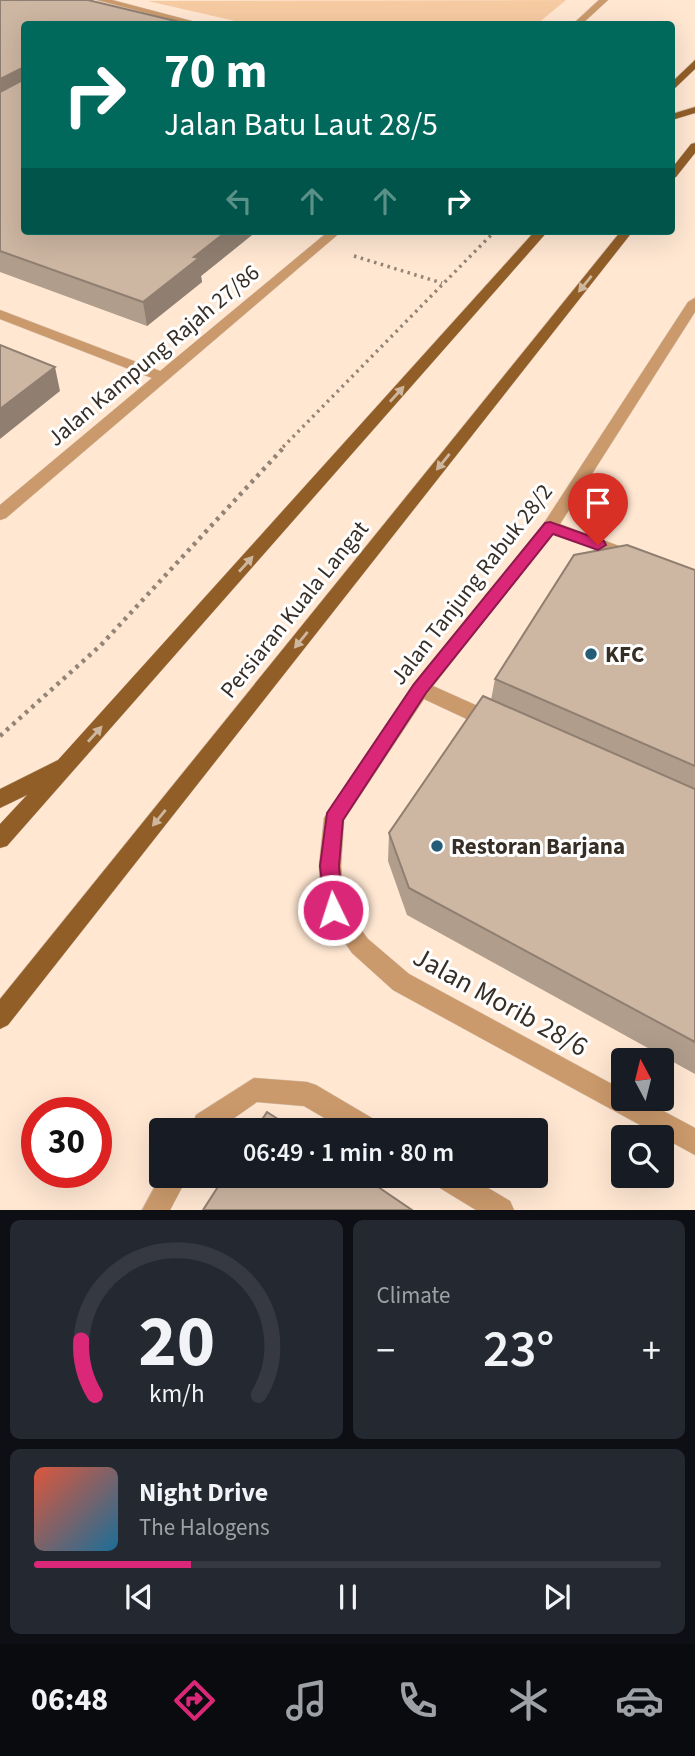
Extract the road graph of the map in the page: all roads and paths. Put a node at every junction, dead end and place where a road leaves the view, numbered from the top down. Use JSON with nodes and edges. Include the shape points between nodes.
{"nodes":[{"id":1,"x":101,"y":0,"type":"edge"},
{"id":2,"x":604,"y":0,"type":"edge"},
{"id":3,"x":122,"y":2,"type":"edge"},
{"id":4,"x":164,"y":16,"type":"junction"},
{"id":5,"x":155,"y":21,"type":"edge"},
{"id":6,"x":185,"y":21,"type":"edge"},
{"id":7,"x":580,"y":21,"type":"edge"},
{"id":8,"x":695,"y":64,"type":"edge"},
{"id":9,"x":675,"y":85,"type":"edge"},
{"id":10,"x":695,"y":110,"type":"edge"},
{"id":11,"x":675,"y":116,"type":"edge"},
{"id":12,"x":694,"y":149,"type":"edge"},
{"id":13,"x":675,"y":171,"type":"edge"},
{"id":14,"x":331,"y":235,"type":"edge"},
{"id":15,"x":491,"y":235,"type":"edge"},
{"id":16,"x":538,"y":235,"type":"edge"},
{"id":17,"x":624,"y":235,"type":"edge"},
{"id":18,"x":356,"y":256,"type":"dead end"},
{"id":19,"x":443,"y":283,"type":"junction"},
{"id":20,"x":695,"y":302,"type":"edge"},
{"id":21,"x":0,"y":314,"type":"edge"},
{"id":22,"x":690,"y":319,"type":"edge"},
{"id":23,"x":162,"y":377,"type":"junction"},
{"id":24,"x":0,"y":514,"type":"edge"},
{"id":25,"x":550,"y":527,"type":"junction"},
{"id":26,"x":647,"y":562,"type":"edge"},
{"id":27,"x":420,"y":688,"type":"junction"},
{"id":28,"x":507,"y":728,"type":"edge"},
{"id":29,"x":0,"y":736,"type":"edge"},
{"id":30,"x":69,"y":762,"type":"junction"},
{"id":31,"x":0,"y":799,"type":"edge"},
{"id":32,"x":0,"y":839,"type":"edge"},
{"id":33,"x":333,"y":910,"type":"joint"},
{"id":34,"x":0,"y":1017,"type":"edge"},
{"id":35,"x":214,"y":1118,"type":"edge"},
{"id":36,"x":348,"y":1118,"type":"edge"},
{"id":37,"x":695,"y":1142,"type":"edge"},
{"id":38,"x":168,"y":1188,"type":"edge"},
{"id":39,"x":464,"y":1188,"type":"edge"},
{"id":40,"x":155,"y":1210,"type":"edge"},
{"id":41,"x":501,"y":1210,"type":"edge"}],
"edges":[{"from":1,"to":3,"type":"street"},
{"from":2,"to":7,"type":"street"},
{"from":3,"to":4,"type":"street"},
{"from":4,"to":5,"type":"street"},
{"from":4,"to":6,"type":"street"},
{"from":8,"to":9,"type":"main road"},
{"from":10,"to":11,"type":"main road"},
{"from":12,"to":13,"type":"main road"},
{"from":14,"to":23,"type":"street","name":"Jalan Kampung Rajah 27/86"},
{"from":15,"to":19,"type":"path"},
{"from":30,"to":16,"type":"main road","one_way":true},
{"from":17,"to":34,"type":"main road","name":"Persiaran Kuala Langat","one_way":true},
{"from":18,"to":19,"type":"path"},
{"from":19,"to":29,"type":"path","via":[[337,389],[101,645]]},
{"from":20,"to":22,"type":"street","name":"Jalan Tanjung Rabuk 28/2"},
{"from":21,"to":23,"type":"street"},
{"from":22,"to":25,"type":"street","name":"Jalan Tanjung Rabuk 28/2"},
{"from":23,"to":24,"type":"street","name":"Jalan Kampung Rajah 27/86"},
{"from":25,"to":26,"type":"street"},
{"from":25,"to":27,"type":"street","name":"Jalan Tanjung Rabuk 28/2"},
{"from":27,"to":28,"type":"street"},
{"from":27,"to":33,"type":"street","name":"Jalan Tanjung Rabuk 28/2","via":[[334,818]]},
{"from":30,"to":31,"type":"main road"},
{"from":30,"to":32,"type":"main road"},
{"from":33,"to":37,"type":"street","name":"Jalan Morib 28/6","via":[[360,946],[401,982]]},
{"from":35,"to":36,"type":"street","via":[[254,1090],[307,1094]]},
{"from":38,"to":40,"type":"street"},
{"from":39,"to":41,"type":"street"}]}
